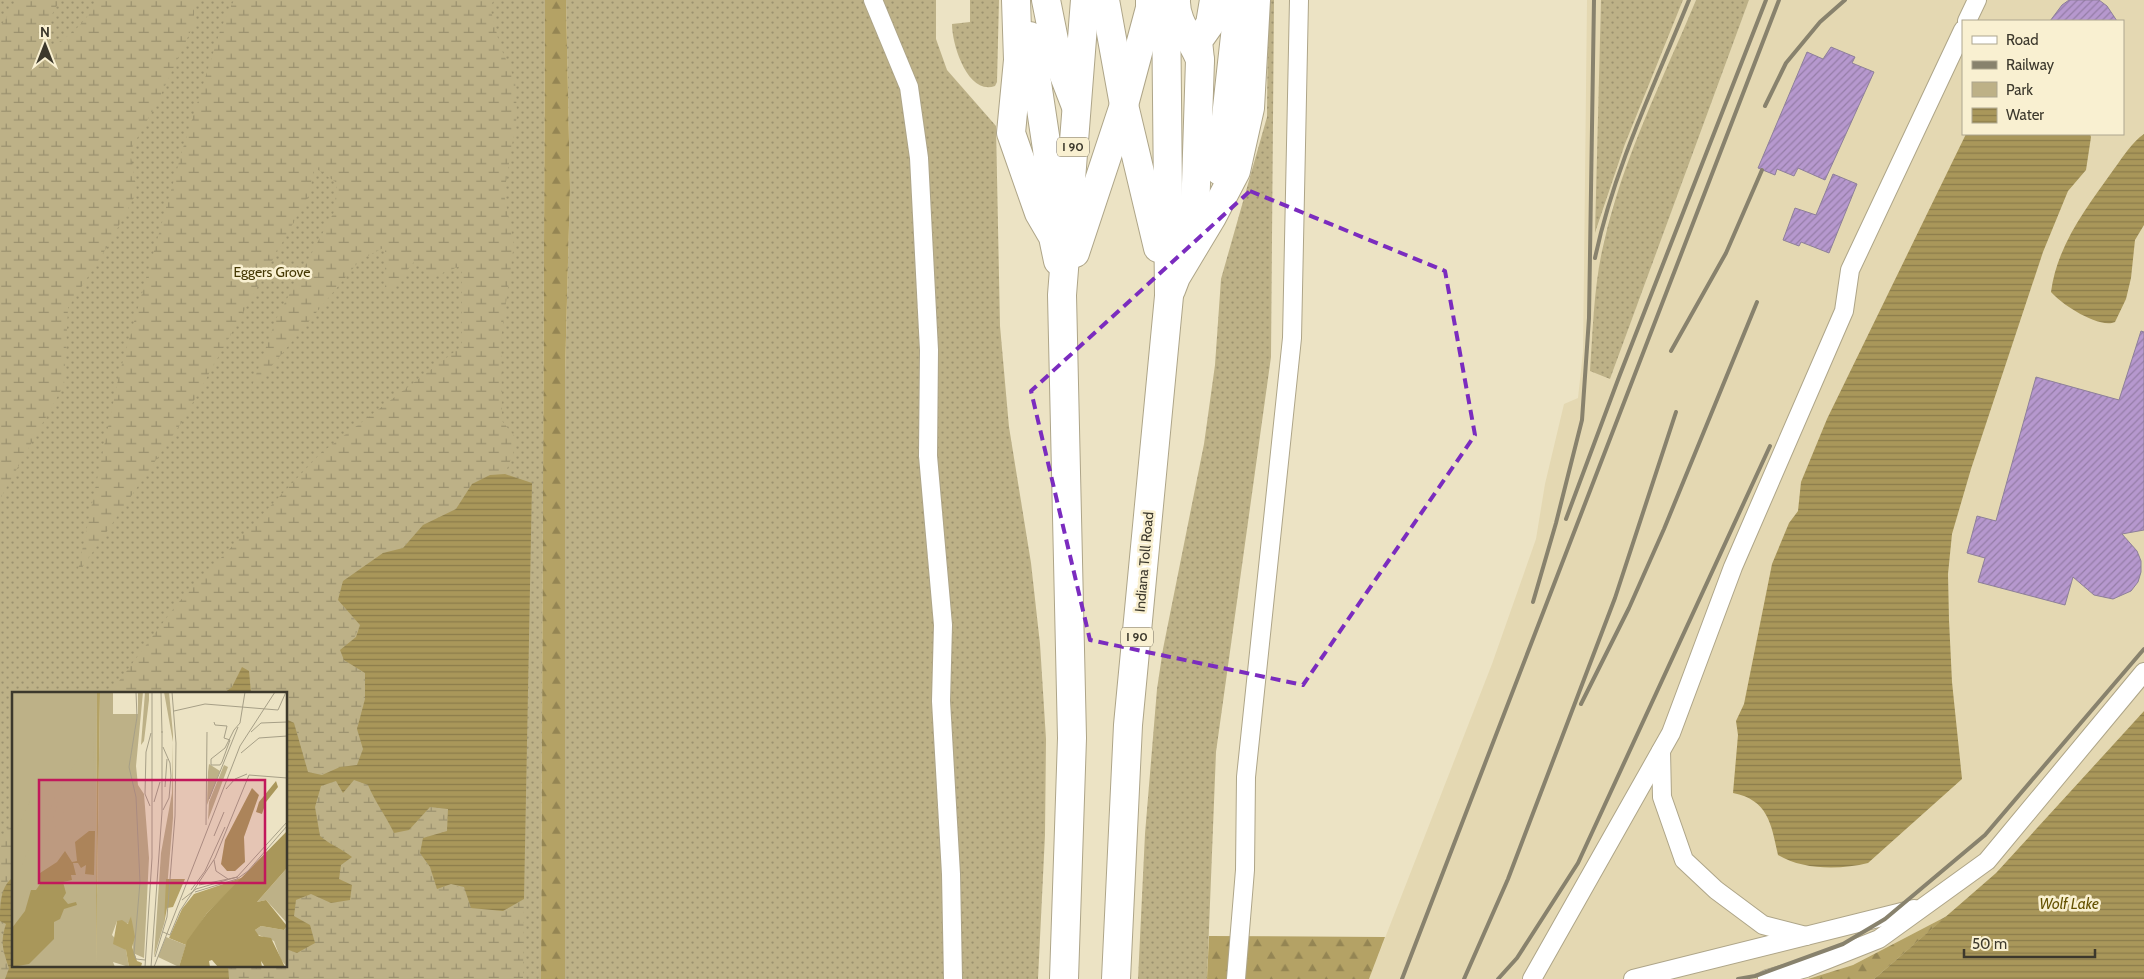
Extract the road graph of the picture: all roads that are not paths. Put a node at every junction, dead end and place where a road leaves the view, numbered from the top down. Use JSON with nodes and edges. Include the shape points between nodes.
{"nodes":[{"id":1,"x":873,"y":0,"type":"edge"},
{"id":2,"x":1063,"y":0,"type":"edge"},
{"id":3,"x":1073,"y":0,"type":"edge"},
{"id":4,"x":1085,"y":0,"type":"edge"},
{"id":5,"x":1104,"y":0,"type":"edge"},
{"id":6,"x":1119,"y":0,"type":"edge"},
{"id":7,"x":1133,"y":0,"type":"edge"},
{"id":8,"x":1150,"y":0,"type":"edge"},
{"id":9,"x":1166,"y":0,"type":"edge"},
{"id":10,"x":1176,"y":0,"type":"edge"},
{"id":11,"x":1195,"y":0,"type":"edge"},
{"id":12,"x":1214,"y":0,"type":"edge"},
{"id":13,"x":1238,"y":0,"type":"edge"},
{"id":14,"x":1256,"y":0,"type":"edge"},
{"id":15,"x":1299,"y":0,"type":"edge"},
{"id":16,"x":1977,"y":0,"type":"edge"},
{"id":17,"x":1031,"y":3,"type":"edge"},
{"id":18,"x":1967,"y":20,"type":"edge"},
{"id":19,"x":1962,"y":32,"type":"edge"},
{"id":20,"x":1069,"y":38,"type":"junction"},
{"id":21,"x":1197,"y":52,"type":"junction"},
{"id":22,"x":1078,"y":101,"type":"junction"},
{"id":23,"x":1124,"y":105,"type":"junction"},
{"id":24,"x":1212,"y":217,"type":"junction"},
{"id":25,"x":1193,"y":250,"type":"junction"},
{"id":26,"x":1062,"y":285,"type":"junction"},
{"id":27,"x":1169,"y":296,"type":"junction"},
{"id":28,"x":2144,"y":672,"type":"edge"},
{"id":29,"x":1662,"y":750,"type":"junction"},
{"id":30,"x":1922,"y":908,"type":"junction"},
{"id":31,"x":1806,"y":936,"type":"junction"},
{"id":32,"x":953,"y":979,"type":"edge"},
{"id":33,"x":1064,"y":979,"type":"edge"},
{"id":34,"x":1116,"y":979,"type":"edge"},
{"id":35,"x":1236,"y":979,"type":"edge"},
{"id":36,"x":1532,"y":979,"type":"edge"},
{"id":37,"x":1633,"y":979,"type":"edge"},
{"id":38,"x":1767,"y":979,"type":"edge"}],
"edges":[{"from":1,"to":32,"type":"street","via":[[909,86],[919,158],[929,350],[928,456],[943,625],[941,701],[951,874]]},
{"from":2,"to":20,"type":"highway"},
{"from":3,"to":20,"type":"highway"},
{"from":4,"to":22,"type":"highway","number":"I 90"},
{"from":5,"to":23,"type":"highway","number":"I 90"},
{"from":6,"to":23,"type":"highway","number":"I 90"},
{"from":7,"to":23,"type":"highway","number":"I 90"},
{"from":8,"to":23,"type":"highway","number":"I 90"},
{"from":9,"to":27,"type":"highway","number":"I 90"},
{"from":10,"to":21,"type":"highway","via":[[1179,20]]},
{"from":11,"to":21,"type":"highway"},
{"from":12,"to":21,"type":"highway","via":[[1210,24],[1198,42]]},
{"from":13,"to":24,"type":"highway","via":[[1222,155]]},
{"from":14,"to":24,"type":"highway","via":[[1250,108],[1236,171]]},
{"from":15,"to":35,"type":"street","via":[[1292,338],[1246,777],[1245,870]]},
{"from":16,"to":18,"type":"street"},
{"from":17,"to":22,"type":"highway"},
{"from":17,"to":26,"type":"highway"},
{"from":17,"to":26,"type":"highway","via":[[1018,60],[1011,132],[1039,213],[1054,237]]},
{"from":19,"to":29,"type":"street","via":[[1850,270],[1844,311],[1733,567]]},
{"from":20,"to":22,"type":"highway","via":[[1076,61]]},
{"from":21,"to":25,"type":"highway"},
{"from":22,"to":26,"type":"highway","number":"I 90"},
{"from":23,"to":26,"type":"highway","number":"I 90"},
{"from":23,"to":27,"type":"highway","number":"I 90"},
{"from":24,"to":25,"type":"highway"},
{"from":25,"to":27,"type":"highway","via":[[1176,277]]},
{"from":26,"to":33,"type":"highway","number":"I 90","via":[[1072,738]]},
{"from":27,"to":34,"type":"highway","name":"Indiana Toll Road","number":"I 90","via":[[1128,725]]},
{"from":28,"to":30,"type":"street","via":[[1986,861]]},
{"from":29,"to":31,"type":"street","via":[[1662,797],[1684,860],[1716,890],[1763,925]]},
{"from":29,"to":36,"type":"street"},
{"from":30,"to":31,"type":"street"},
{"from":30,"to":38,"type":"street","via":[[1879,939],[1806,968]]},
{"from":31,"to":37,"type":"street"}]}
